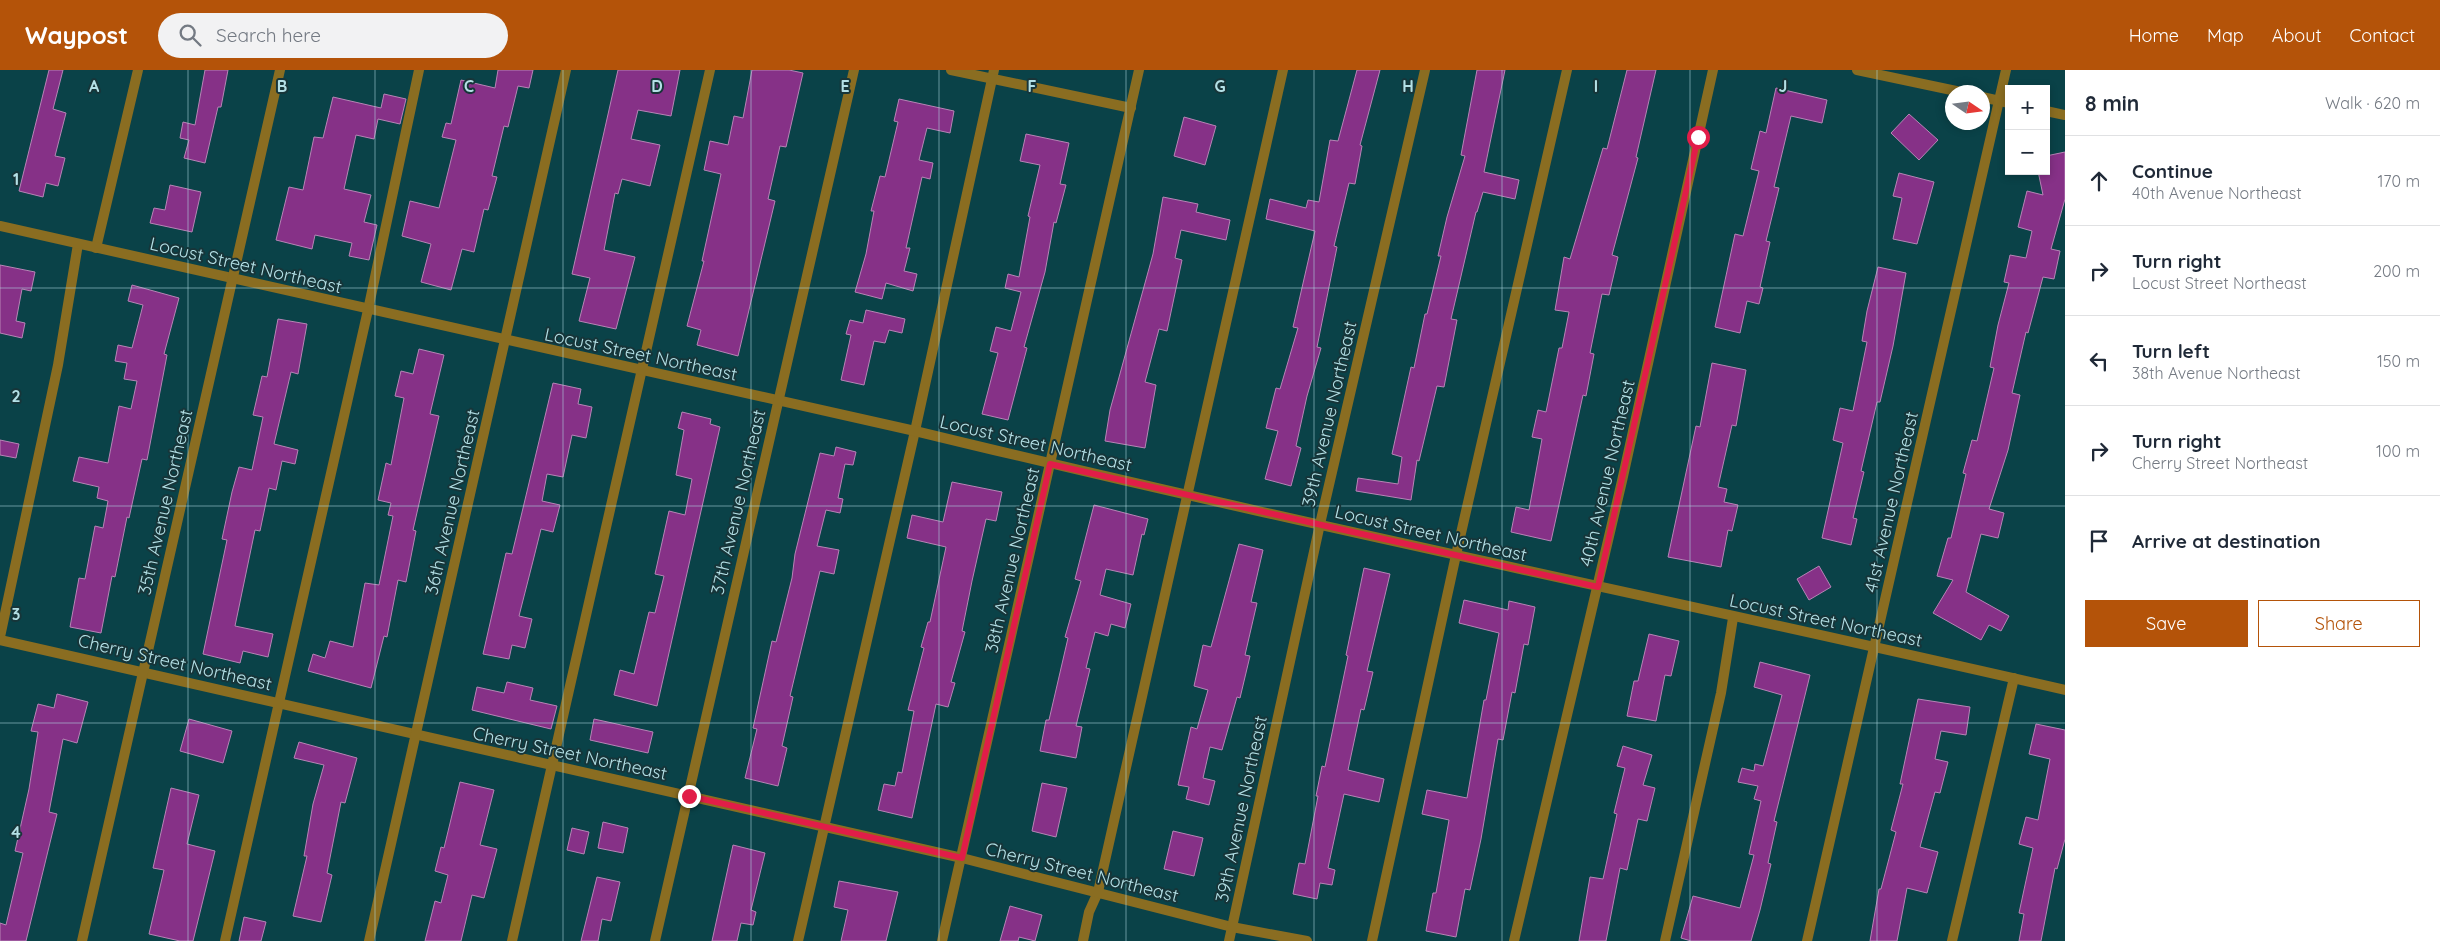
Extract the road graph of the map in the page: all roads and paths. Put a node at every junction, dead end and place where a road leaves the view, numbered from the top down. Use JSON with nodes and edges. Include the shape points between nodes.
{"nodes":[{"id":1,"x":138,"y":70,"type":"edge"},
{"id":2,"x":280,"y":70,"type":"edge"},
{"id":3,"x":419,"y":70,"type":"edge"},
{"id":4,"x":566,"y":70,"type":"edge"},
{"id":5,"x":710,"y":70,"type":"edge"},
{"id":6,"x":854,"y":70,"type":"edge"},
{"id":7,"x":951,"y":70,"type":"edge"},
{"id":8,"x":1139,"y":70,"type":"edge"},
{"id":9,"x":1283,"y":70,"type":"edge"},
{"id":10,"x":1425,"y":70,"type":"edge"},
{"id":11,"x":1567,"y":70,"type":"edge"},
{"id":12,"x":1713,"y":70,"type":"edge"},
{"id":13,"x":1861,"y":70,"type":"edge"},
{"id":14,"x":2006,"y":70,"type":"edge"},
{"id":15,"x":993,"y":74,"type":"edge"},
{"id":16,"x":1945,"y":88,"type":"edge"},
{"id":17,"x":1990,"y":99,"type":"edge"},
{"id":18,"x":2004,"y":102,"type":"edge"},
{"id":19,"x":1131,"y":108,"type":"junction"},
{"id":20,"x":2050,"y":112,"type":"edge"},
{"id":21,"x":2065,"y":116,"type":"edge"},
{"id":22,"x":0,"y":226,"type":"edge"},
{"id":23,"x":78,"y":244,"type":"junction"},
{"id":24,"x":96,"y":248,"type":"junction"},
{"id":25,"x":232,"y":279,"type":"junction"},
{"id":26,"x":368,"y":310,"type":"junction"},
{"id":27,"x":505,"y":340,"type":"junction"},
{"id":28,"x":641,"y":370,"type":"junction"},
{"id":29,"x":777,"y":400,"type":"junction"},
{"id":30,"x":915,"y":431,"type":"junction"},
{"id":31,"x":1050,"y":464,"type":"junction"},
{"id":32,"x":1187,"y":494,"type":"junction"},
{"id":33,"x":1320,"y":524,"type":"junction"},
{"id":34,"x":1456,"y":555,"type":"junction"},
{"id":35,"x":1598,"y":587,"type":"junction"},
{"id":36,"x":1733,"y":618,"type":"junction"},
{"id":37,"x":0,"y":638,"type":"edge"},
{"id":38,"x":1875,"y":647,"type":"junction"},
{"id":39,"x":143,"y":671,"type":"junction"},
{"id":40,"x":2014,"y":678,"type":"junction"},
{"id":41,"x":2065,"y":690,"type":"edge"},
{"id":42,"x":279,"y":703,"type":"junction"},
{"id":43,"x":416,"y":735,"type":"junction"},
{"id":44,"x":551,"y":766,"type":"junction"},
{"id":45,"x":689,"y":796,"type":"junction"},
{"id":46,"x":825,"y":827,"type":"junction"},
{"id":47,"x":962,"y":858,"type":"junction"},
{"id":48,"x":1098,"y":892,"type":"junction"},
{"id":49,"x":1232,"y":926,"type":"junction"},
{"id":50,"x":82,"y":941,"type":"edge"},
{"id":51,"x":225,"y":941,"type":"edge"},
{"id":52,"x":369,"y":941,"type":"edge"},
{"id":53,"x":512,"y":941,"type":"edge"},
{"id":54,"x":655,"y":941,"type":"edge"},
{"id":55,"x":798,"y":941,"type":"edge"},
{"id":56,"x":942,"y":941,"type":"edge"},
{"id":57,"x":1083,"y":941,"type":"edge"},
{"id":58,"x":1229,"y":941,"type":"edge"},
{"id":59,"x":1307,"y":941,"type":"edge"},
{"id":60,"x":1372,"y":941,"type":"edge"},
{"id":61,"x":1514,"y":941,"type":"edge"},
{"id":62,"x":1665,"y":941,"type":"edge"},
{"id":63,"x":1807,"y":941,"type":"edge"},
{"id":64,"x":1952,"y":941,"type":"edge"}],
"edges":[{"from":1,"to":24,"type":"street"},
{"from":2,"to":25,"type":"street","name":"35th Avenue Northeast"},
{"from":3,"to":26,"type":"street"},
{"from":4,"to":27,"type":"street","name":"36th Avenue Northeast"},
{"from":5,"to":28,"type":"street"},
{"from":6,"to":29,"type":"street","name":"37th Avenue Northeast"},
{"from":7,"to":15,"type":"street"},
{"from":8,"to":19,"type":"street","name":"38th Avenue Northeast"},
{"from":9,"to":32,"type":"street"},
{"from":10,"to":33,"type":"street","name":"39th Avenue Northeast"},
{"from":11,"to":34,"type":"street"},
{"from":12,"to":35,"type":"street","name":"40th Avenue Northeast"},
{"from":13,"to":16,"type":"street"},
{"from":14,"to":18,"type":"street","name":"41st Avenue Northeast"},
{"from":15,"to":19,"type":"street"},
{"from":15,"to":30,"type":"street"},
{"from":17,"to":18,"type":"street"},
{"from":18,"to":38,"type":"street","name":"41st Avenue Northeast"},
{"from":19,"to":31,"type":"street","name":"38th Avenue Northeast"},
{"from":20,"to":21,"type":"street"},
{"from":22,"to":23,"type":"street","name":"Locust Street Northeast"},
{"from":23,"to":24,"type":"street","name":"Locust Street Northeast"},
{"from":23,"to":37,"type":"street","via":[[58,365]]},
{"from":24,"to":25,"type":"street","name":"Locust Street Northeast"},
{"from":25,"to":26,"type":"street","name":"Locust Street Northeast"},
{"from":25,"to":39,"type":"street","name":"35th Avenue Northeast"},
{"from":26,"to":27,"type":"street","name":"Locust Street Northeast"},
{"from":26,"to":42,"type":"street"},
{"from":27,"to":28,"type":"street","name":"Locust Street Northeast"},
{"from":27,"to":43,"type":"street","name":"36th Avenue Northeast"},
{"from":28,"to":29,"type":"street","name":"Locust Street Northeast"},
{"from":28,"to":44,"type":"street"},
{"from":29,"to":30,"type":"street","name":"Locust Street Northeast"},
{"from":29,"to":45,"type":"street","name":"37th Avenue Northeast"},
{"from":30,"to":31,"type":"street","name":"Locust Street Northeast"},
{"from":30,"to":46,"type":"street"},
{"from":31,"to":32,"type":"street","name":"Locust Street Northeast"},
{"from":31,"to":47,"type":"street","name":"38th Avenue Northeast"},
{"from":32,"to":33,"type":"street","name":"Locust Street Northeast"},
{"from":32,"to":48,"type":"street"},
{"from":33,"to":34,"type":"street","name":"Locust Street Northeast"},
{"from":33,"to":49,"type":"street","name":"39th Avenue Northeast"},
{"from":34,"to":35,"type":"street","name":"Locust Street Northeast"},
{"from":34,"to":60,"type":"street"},
{"from":35,"to":36,"type":"street","name":"Locust Street Northeast"},
{"from":35,"to":61,"type":"street","name":"40th Avenue Northeast"},
{"from":36,"to":38,"type":"street","name":"Locust Street Northeast"},
{"from":36,"to":62,"type":"street","via":[[1722,693]]},
{"from":37,"to":39,"type":"street","name":"Cherry Street Northeast"},
{"from":38,"to":40,"type":"street","name":"Locust Street Northeast"},
{"from":38,"to":63,"type":"street","name":"41st Avenue Northeast"},
{"from":39,"to":42,"type":"street","name":"Cherry Street Northeast"},
{"from":39,"to":50,"type":"street","name":"35th Avenue Northeast"},
{"from":40,"to":41,"type":"street","name":"Locust Street Northeast"},
{"from":40,"to":64,"type":"street"},
{"from":42,"to":43,"type":"street","name":"Cherry Street Northeast"},
{"from":42,"to":51,"type":"street"},
{"from":43,"to":44,"type":"street","name":"Cherry Street Northeast"},
{"from":43,"to":52,"type":"street","name":"36th Avenue Northeast"},
{"from":44,"to":45,"type":"street","name":"Cherry Street Northeast"},
{"from":44,"to":53,"type":"street"},
{"from":45,"to":46,"type":"street","name":"Cherry Street Northeast"},
{"from":45,"to":54,"type":"street","name":"37th Avenue Northeast"},
{"from":46,"to":47,"type":"street","name":"Cherry Street Northeast"},
{"from":46,"to":55,"type":"street"},
{"from":47,"to":48,"type":"street","name":"Cherry Street Northeast"},
{"from":47,"to":56,"type":"street","name":"38th Avenue Northeast"},
{"from":48,"to":49,"type":"street","name":"Cherry Street Northeast"},
{"from":48,"to":57,"type":"street","via":[[1089,912]]},
{"from":49,"to":58,"type":"street","name":"39th Avenue Northeast"},
{"from":49,"to":59,"type":"street","name":"Cherry Street Northeast"}]}
